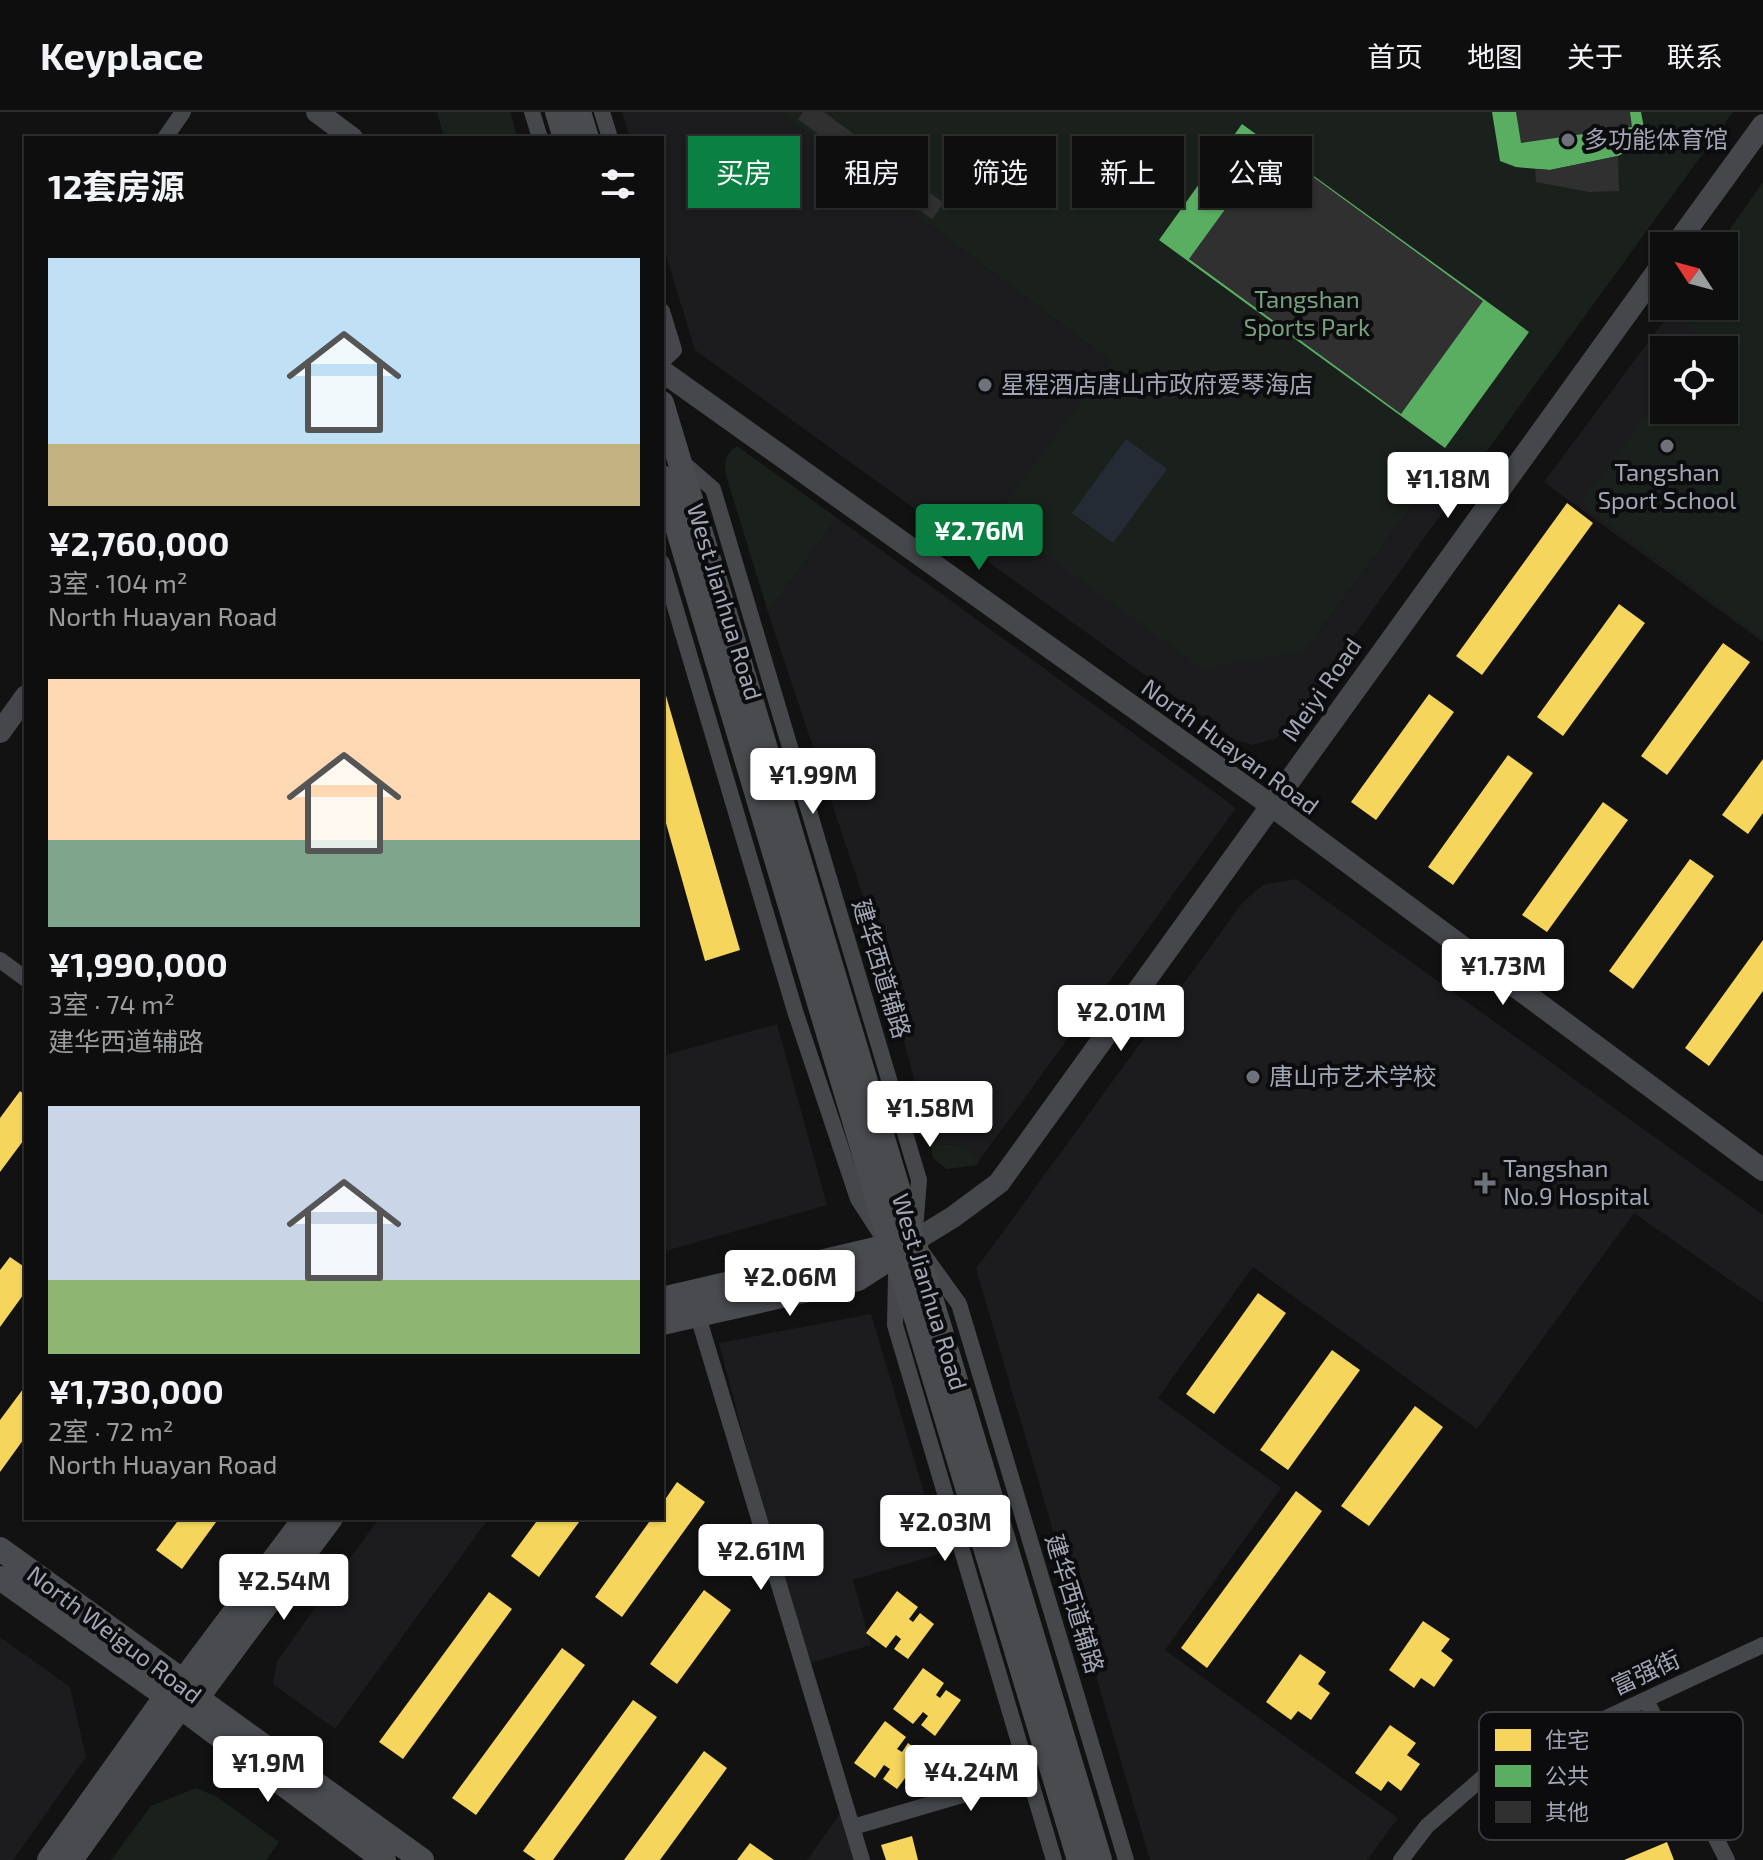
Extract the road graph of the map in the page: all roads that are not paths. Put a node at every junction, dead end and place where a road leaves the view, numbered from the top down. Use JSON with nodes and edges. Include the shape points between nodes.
{"nodes":[{"id":1,"x":183,"y":112,"type":"edge"},
{"id":2,"x":317,"y":112,"type":"edge"},
{"id":3,"x":532,"y":112,"type":"edge"},
{"id":4,"x":557,"y":112,"type":"edge"},
{"id":5,"x":579,"y":112,"type":"edge"},
{"id":6,"x":602,"y":112,"type":"edge"},
{"id":7,"x":1763,"y":125,"type":"edge"},
{"id":8,"x":166,"y":136,"type":"edge"},
{"id":9,"x":349,"y":136,"type":"edge"},
{"id":10,"x":539,"y":136,"type":"edge"},
{"id":11,"x":564,"y":136,"type":"edge"},
{"id":12,"x":586,"y":136,"type":"edge"},
{"id":13,"x":609,"y":136,"type":"edge"},
{"id":14,"x":1685,"y":232,"type":"edge"},
{"id":15,"x":1650,"y":281,"type":"edge"},
{"id":16,"x":664,"y":318,"type":"edge"},
{"id":17,"x":664,"y":359,"type":"edge"},
{"id":18,"x":664,"y":372,"type":"edge"},
{"id":19,"x":664,"y":409,"type":"edge"},
{"id":20,"x":664,"y":484,"type":"edge"},
{"id":21,"x":664,"y":570,"type":"edge"},
{"id":22,"x":24,"y":699,"type":"edge"},
{"id":23,"x":0,"y":732,"type":"edge"},
{"id":24,"x":1272,"y":806,"type":"junction"},
{"id":25,"x":0,"y":960,"type":"edge"},
{"id":26,"x":24,"y":978,"type":"edge"},
{"id":27,"x":1763,"y":1170,"type":"edge"},
{"id":28,"x":899,"y":1248,"type":"junction"},
{"id":29,"x":664,"y":1299,"type":"edge"},
{"id":30,"x":697,"y":1313,"type":"junction"},
{"id":31,"x":664,"y":1322,"type":"edge"},
{"id":32,"x":304,"y":1520,"type":"edge"},
{"id":33,"x":329,"y":1520,"type":"edge"},
{"id":34,"x":0,"y":1549,"type":"edge"},
{"id":35,"x":0,"y":1578,"type":"edge"},
{"id":36,"x":1763,"y":1645,"type":"edge"},
{"id":37,"x":1763,"y":1652,"type":"edge"},
{"id":38,"x":182,"y":1696,"type":"junction"},
{"id":39,"x":1649,"y":1706,"type":"junction"},
{"id":40,"x":1619,"y":1712,"type":"edge"},
{"id":41,"x":1636,"y":1712,"type":"edge"},
{"id":42,"x":1652,"y":1712,"type":"edge"},
{"id":43,"x":1043,"y":1739,"type":"junction"},
{"id":44,"x":1026,"y":1768,"type":"junction"},
{"id":45,"x":1479,"y":1781,"type":"edge"},
{"id":46,"x":1479,"y":1791,"type":"edge"},
{"id":47,"x":853,"y":1827,"type":"junction"},
{"id":48,"x":1717,"y":1840,"type":"edge"},
{"id":49,"x":49,"y":1860,"type":"edge"},
{"id":50,"x":71,"y":1860,"type":"edge"},
{"id":51,"x":384,"y":1860,"type":"edge"},
{"id":52,"x":422,"y":1860,"type":"edge"},
{"id":53,"x":862,"y":1860,"type":"edge"},
{"id":54,"x":1054,"y":1860,"type":"edge"},
{"id":55,"x":1079,"y":1860,"type":"edge"},
{"id":56,"x":1100,"y":1860,"type":"edge"},
{"id":57,"x":1126,"y":1860,"type":"edge"},
{"id":58,"x":1401,"y":1860,"type":"edge"},
{"id":59,"x":1408,"y":1860,"type":"edge"},
{"id":60,"x":1727,"y":1860,"type":"edge"}],
"edges":[{"from":1,"to":8,"type":"street"},
{"from":2,"to":9,"type":"street"},
{"from":3,"to":10,"type":"street"},
{"from":4,"to":11,"type":"main road"},
{"from":5,"to":12,"type":"main road"},
{"from":6,"to":13,"type":"street"},
{"from":7,"to":14,"type":"street"},
{"from":15,"to":24,"type":"street","name":"Meiyi Road"},
{"from":16,"to":17,"type":"street","via":[[674,350]]},
{"from":18,"to":24,"type":"street","name":"North Huayan Road"},
{"from":19,"to":28,"type":"main road","name":"West Jianhua Road"},
{"from":20,"to":28,"type":"main road","name":"West Jianhua Road","via":[[876,1194]]},
{"from":21,"to":28,"type":"street","name":"建华西道辅路","via":[[800,1025],[858,1199]]},
{"from":22,"to":23,"type":"street"},
{"from":24,"to":27,"type":"street","name":"North Huayan Road"},
{"from":24,"to":28,"type":"street","name":"Meiyi Road","via":[[999,1183]]},
{"from":25,"to":26,"type":"street"},
{"from":28,"to":29,"type":"main road"},
{"from":28,"to":30,"type":"main road","via":[[858,1279]]},
{"from":28,"to":43,"type":"main road","name":"West Jianhua Road"},
{"from":28,"to":44,"type":"street","via":[[895,1325]]},
{"from":28,"to":56,"type":"main road","name":"West Jianhua Road"},
{"from":28,"to":57,"type":"street","name":"建华西道辅路","via":[[959,1304]]},
{"from":30,"to":31,"type":"main road"},
{"from":30,"to":47,"type":"street"},
{"from":32,"to":38,"type":"main road"},
{"from":33,"to":38,"type":"main road"},
{"from":34,"to":38,"type":"main road","name":"North Weiguo Road"},
{"from":35,"to":38,"type":"main road","name":"North Weiguo Road"},
{"from":36,"to":40,"type":"street","name":"富强街"},
{"from":37,"to":39,"type":"street","name":"富强街"},
{"from":38,"to":49,"type":"main road"},
{"from":38,"to":50,"type":"main road"},
{"from":38,"to":51,"type":"main road","name":"North Weiguo Road"},
{"from":38,"to":52,"type":"main road","name":"North Weiguo Road"},
{"from":39,"to":41,"type":"street","name":"富强街"},
{"from":39,"to":42,"type":"street"},
{"from":43,"to":44,"type":"street"},
{"from":43,"to":55,"type":"main road","name":"West Jianhua Road"},
{"from":44,"to":47,"type":"street","via":[[1013,1780]]},
{"from":44,"to":54,"type":"street"},
{"from":45,"to":58,"type":"street","name":"富强街","via":[[1427,1826]]},
{"from":46,"to":59,"type":"street","name":"富强街","via":[[1430,1830]]},
{"from":47,"to":53,"type":"street"},
{"from":48,"to":60,"type":"street"}]}
